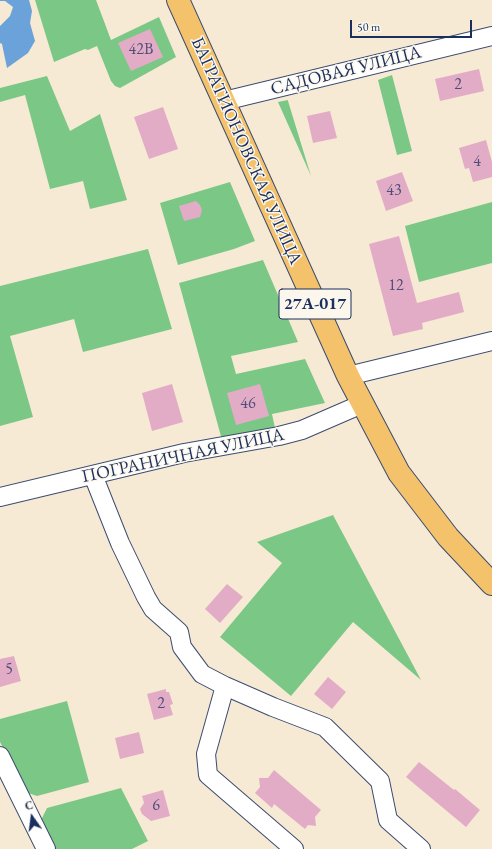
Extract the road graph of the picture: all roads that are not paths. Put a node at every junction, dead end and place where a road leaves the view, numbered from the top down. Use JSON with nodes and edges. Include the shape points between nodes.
{"nodes":[{"id":1,"x":178,"y":0,"type":"edge"},
{"id":2,"x":492,"y":36,"type":"edge"},
{"id":3,"x":224,"y":101,"type":"junction"},
{"id":4,"x":492,"y":342,"type":"edge"},
{"id":5,"x":348,"y":376,"type":"junction"},
{"id":6,"x":362,"y":404,"type":"junction"},
{"id":7,"x":93,"y":475,"type":"junction"},
{"id":8,"x":0,"y":497,"type":"edge"},
{"id":9,"x":492,"y":584,"type":"edge"},
{"id":10,"x":225,"y":686,"type":"junction"},
{"id":11,"x":0,"y":756,"type":"edge"},
{"id":12,"x":46,"y":849,"type":"edge"},
{"id":13,"x":294,"y":849,"type":"edge"},
{"id":14,"x":421,"y":849,"type":"edge"}],
"edges":[{"from":1,"to":3,"type":"main road","name":"БАГРАТИОНОВСКАЯ УЛИЦА","number":"27А-017"},
{"from":2,"to":3,"type":"street","name":"САДОВАЯ УЛИЦА"},
{"from":3,"to":5,"type":"main road","name":"БАГРАТИОНОВСКАЯ УЛИЦА","number":"27А-017"},
{"from":4,"to":5,"type":"street"},
{"from":5,"to":6,"type":"main road","name":"БАГРАТИОНОВСКАЯ УЛИЦА","number":"27А-017"},
{"from":6,"to":7,"type":"street","name":"ПОГРАНИЧНАЯ УЛИЦА","via":[[302,430],[184,453]]},
{"from":6,"to":9,"type":"main road","name":"БАГРАТИОНОВСКАЯ УЛИЦА","number":"27А-017","via":[[399,474],[448,537]]},
{"from":7,"to":8,"type":"street","name":"ПОГРАНИЧНАЯ УЛИЦА"},
{"from":7,"to":10,"type":"street","via":[[120,543],[153,609],[179,632],[182,647],[202,674]]},
{"from":10,"to":13,"type":"street","via":[[206,754],[208,775]]},
{"from":10,"to":14,"type":"street","via":[[325,727],[380,781],[388,820]]},
{"from":11,"to":12,"type":"street"}]}
